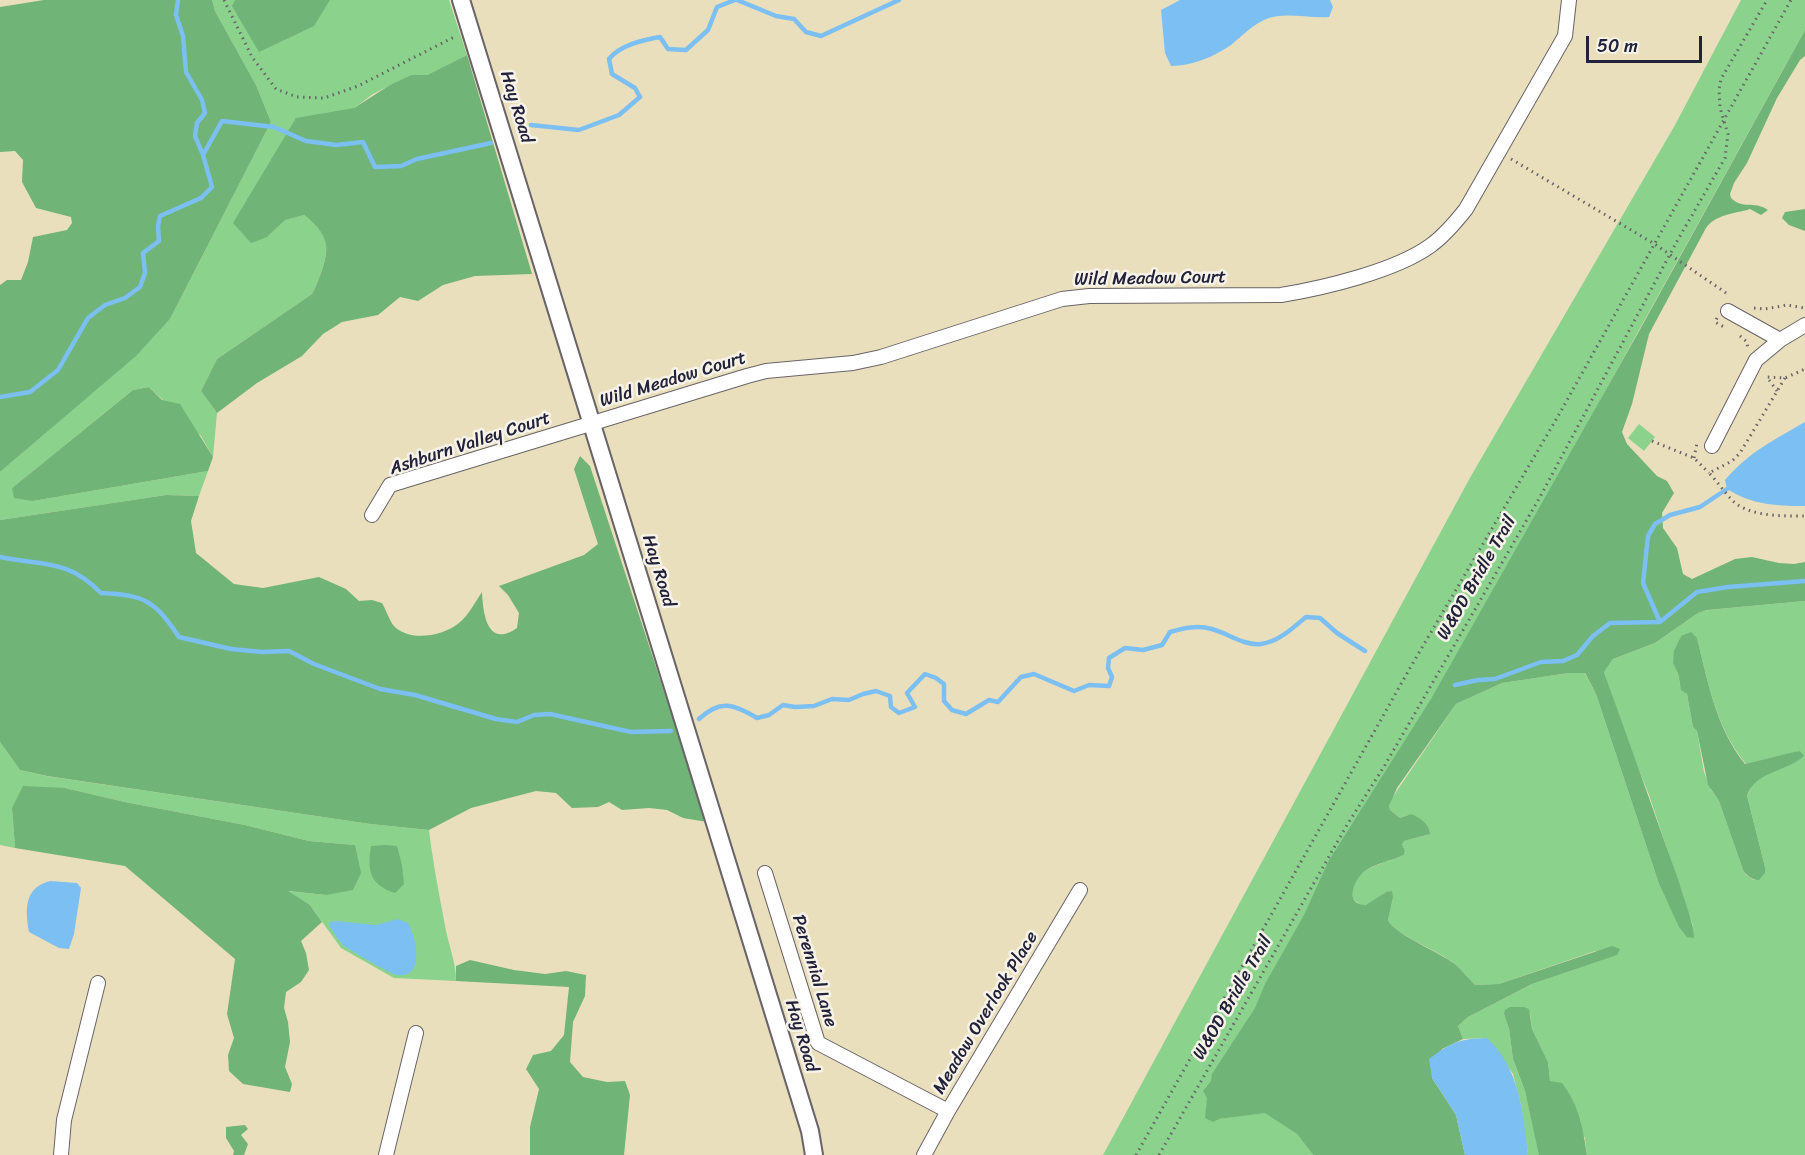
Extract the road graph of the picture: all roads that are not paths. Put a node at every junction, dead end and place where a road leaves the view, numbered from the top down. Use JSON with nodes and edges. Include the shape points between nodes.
{"nodes":[{"id":1,"x":461,"y":0,"type":"edge"},
{"id":2,"x":1569,"y":0,"type":"edge"},
{"id":3,"x":1728,"y":308,"type":"road end"},
{"id":4,"x":1805,"y":325,"type":"edge"},
{"id":5,"x":1780,"y":340,"type":"junction"},
{"id":6,"x":591,"y":424,"type":"junction"},
{"id":7,"x":1712,"y":446,"type":"dead end"},
{"id":8,"x":372,"y":515,"type":"dead end"},
{"id":9,"x":765,"y":873,"type":"dead end"},
{"id":10,"x":1080,"y":890,"type":"dead end"},
{"id":11,"x":98,"y":983,"type":"dead end"},
{"id":12,"x":416,"y":1033,"type":"dead end"},
{"id":13,"x":948,"y":1112,"type":"junction"},
{"id":14,"x":61,"y":1155,"type":"edge"},
{"id":15,"x":386,"y":1155,"type":"edge"},
{"id":16,"x":814,"y":1155,"type":"edge"},
{"id":17,"x":924,"y":1155,"type":"edge"}],
"edges":[{"from":1,"to":6,"type":"street","name":"Hay Road"},
{"from":2,"to":6,"type":"street","name":"Wild Meadow Court","via":[[1565,36],[1466,209],[1449,230],[1411,258],[1281,295],[1062,299],[881,357],[766,371]]},
{"from":3,"to":5,"type":"street"},
{"from":4,"to":5,"type":"street"},
{"from":5,"to":7,"type":"street","via":[[1756,360]]},
{"from":6,"to":8,"type":"street","name":"Ashburn Valley Court","via":[[390,485]]},
{"from":6,"to":16,"type":"street","name":"Hay Road","via":[[810,1131]]},
{"from":9,"to":13,"type":"street","name":"Perennial Lane","via":[[818,1043]]},
{"from":10,"to":13,"type":"street","name":"Meadow Overlook Place"},
{"from":11,"to":14,"type":"street","via":[[64,1120]]},
{"from":12,"to":15,"type":"street"},
{"from":13,"to":17,"type":"street","name":"Meadow Overlook Place"}]}
